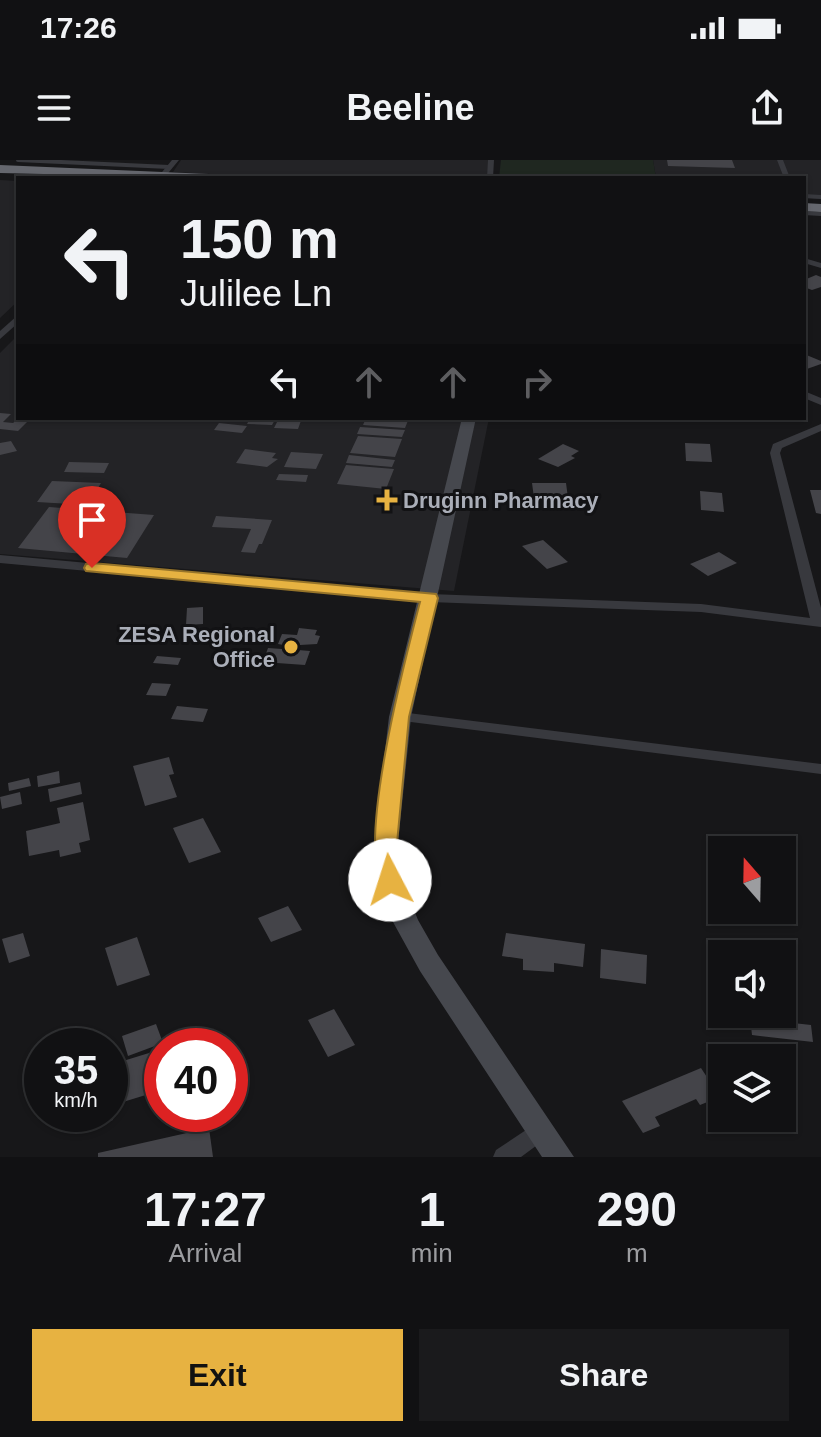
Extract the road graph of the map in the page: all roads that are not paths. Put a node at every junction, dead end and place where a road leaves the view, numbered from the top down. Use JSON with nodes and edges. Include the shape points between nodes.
{"nodes":[{"id":1,"x":18,"y":160,"type":"edge"},
{"id":2,"x":176,"y":160,"type":"edge"},
{"id":3,"x":0,"y":169,"type":"edge"},
{"id":4,"x":164,"y":174,"type":"edge"},
{"id":5,"x":186,"y":176,"type":"edge"},
{"id":6,"x":16,"y":320,"type":"edge"},
{"id":7,"x":0,"y":336,"type":"edge"},
{"id":8,"x":469,"y":420,"type":"edge"},
{"id":9,"x":821,"y":427,"type":"edge"},
{"id":10,"x":0,"y":559,"type":"edge"},
{"id":11,"x":430,"y":598,"type":"junction"},
{"id":12,"x":820,"y":622,"type":"edge"},
{"id":13,"x":400,"y":717,"type":"junction"},
{"id":14,"x":821,"y":769,"type":"edge"},
{"id":15,"x":541,"y":1130,"type":"junction"},
{"id":16,"x":504,"y":1157,"type":"edge"},
{"id":17,"x":559,"y":1157,"type":"edge"}],
"edges":[{"from":1,"to":4,"type":"lane"},
{"from":2,"to":4,"type":"street"},
{"from":3,"to":4,"type":"highway"},
{"from":4,"to":5,"type":"highway"},
{"from":6,"to":7,"type":"street"},
{"from":8,"to":11,"type":"street"},
{"from":9,"to":12,"type":"street","via":[[784,442],[775,453]]},
{"from":10,"to":11,"type":"street"},
{"from":11,"to":12,"type":"street","via":[[701,608]]},
{"from":11,"to":13,"type":"street"},
{"from":13,"to":14,"type":"street"},
{"from":13,"to":15,"type":"street","via":[[386,843],[390,880],[429,963]]},
{"from":15,"to":16,"type":"street"},
{"from":15,"to":17,"type":"street"}]}
